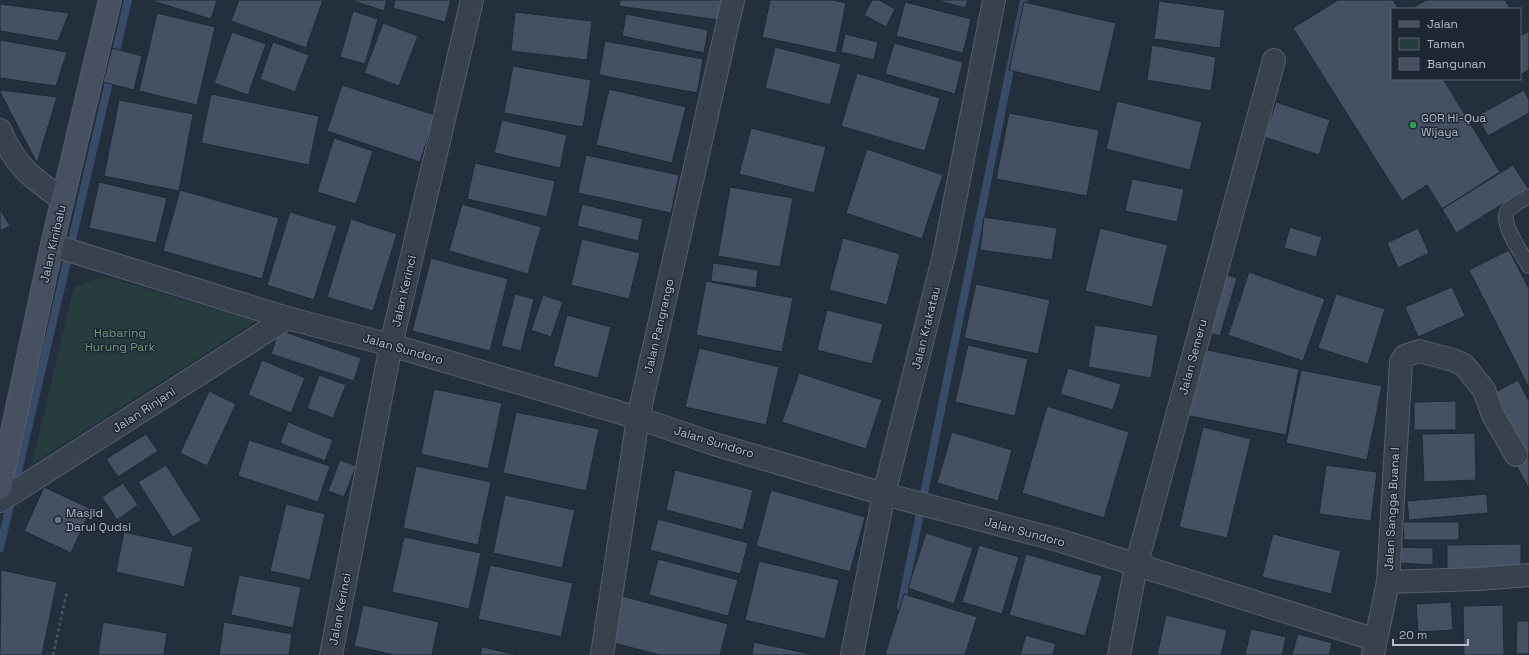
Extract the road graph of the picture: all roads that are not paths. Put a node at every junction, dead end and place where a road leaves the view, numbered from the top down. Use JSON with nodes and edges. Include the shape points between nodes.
{"nodes":[{"id":1,"x":110,"y":0,"type":"edge"},
{"id":2,"x":472,"y":0,"type":"edge"},
{"id":3,"x":732,"y":0,"type":"edge"},
{"id":4,"x":994,"y":0,"type":"edge"},
{"id":5,"x":1274,"y":60,"type":"dead end"},
{"id":6,"x":0,"y":130,"type":"edge"},
{"id":7,"x":1529,"y":196,"type":"edge"},
{"id":8,"x":63,"y":200,"type":"junction"},
{"id":9,"x":52,"y":245,"type":"junction"},
{"id":10,"x":1529,"y":266,"type":"edge"},
{"id":11,"x":287,"y":318,"type":"junction"},
{"id":12,"x":391,"y":345,"type":"junction"},
{"id":13,"x":638,"y":418,"type":"junction"},
{"id":14,"x":1516,"y":455,"type":"dead end"},
{"id":15,"x":0,"y":488,"type":"edge"},
{"id":16,"x":884,"y":494,"type":"junction"},
{"id":17,"x":0,"y":501,"type":"edge"},
{"id":18,"x":1136,"y":566,"type":"junction"},
{"id":19,"x":1529,"y":575,"type":"edge"},
{"id":20,"x":1388,"y":582,"type":"junction"},
{"id":21,"x":1374,"y":647,"type":"edge"},
{"id":22,"x":331,"y":655,"type":"edge"},
{"id":23,"x":602,"y":655,"type":"edge"},
{"id":24,"x":852,"y":655,"type":"edge"},
{"id":25,"x":1119,"y":655,"type":"edge"}],
"edges":[{"from":1,"to":8,"type":"street","name":"Jalan Kinibalu"},
{"from":2,"to":12,"type":"street","name":"Jalan Kerinci"},
{"from":3,"to":13,"type":"street","name":"Jalan Pangrango"},
{"from":4,"to":16,"type":"street","name":"Jalan Krakatau","via":[[945,251]]},
{"from":5,"to":18,"type":"street","name":"Jalan Semeru"},
{"from":6,"to":8,"type":"street","via":[[7,147],[20,166]]},
{"from":7,"to":10,"type":"lane","via":[[1509,209],[1505,217],[1506,225]]},
{"from":8,"to":9,"type":"street","name":"Jalan Kinibalu"},
{"from":9,"to":11,"type":"street","name":"Jalan Sundoro"},
{"from":9,"to":15,"type":"street","name":"Jalan Kinibalu"},
{"from":11,"to":12,"type":"street","name":"Jalan Sundoro"},
{"from":11,"to":17,"type":"street","name":"Jalan Rinjani"},
{"from":12,"to":13,"type":"street","name":"Jalan Sundoro"},
{"from":12,"to":22,"type":"street","name":"Jalan Kerinci"},
{"from":13,"to":16,"type":"street","name":"Jalan Sundoro","via":[[714,444]]},
{"from":13,"to":23,"type":"street","name":"Jalan Pangrango"},
{"from":14,"to":20,"type":"street","name":"Jalan Sangga Buana I","via":[[1493,415],[1484,390],[1464,365],[1419,351],[1405,356],[1401,362]]},
{"from":16,"to":18,"type":"street","name":"Jalan Sundoro","via":[[1058,540]]},
{"from":16,"to":24,"type":"street","name":"Jalan Krakatau"},
{"from":18,"to":21,"type":"street","name":"Jalan Sundoro"},
{"from":18,"to":25,"type":"street","name":"Jalan Semeru"},
{"from":19,"to":20,"type":"street"},
{"from":20,"to":21,"type":"street","name":"Jalan Sangga Buana I"}]}
